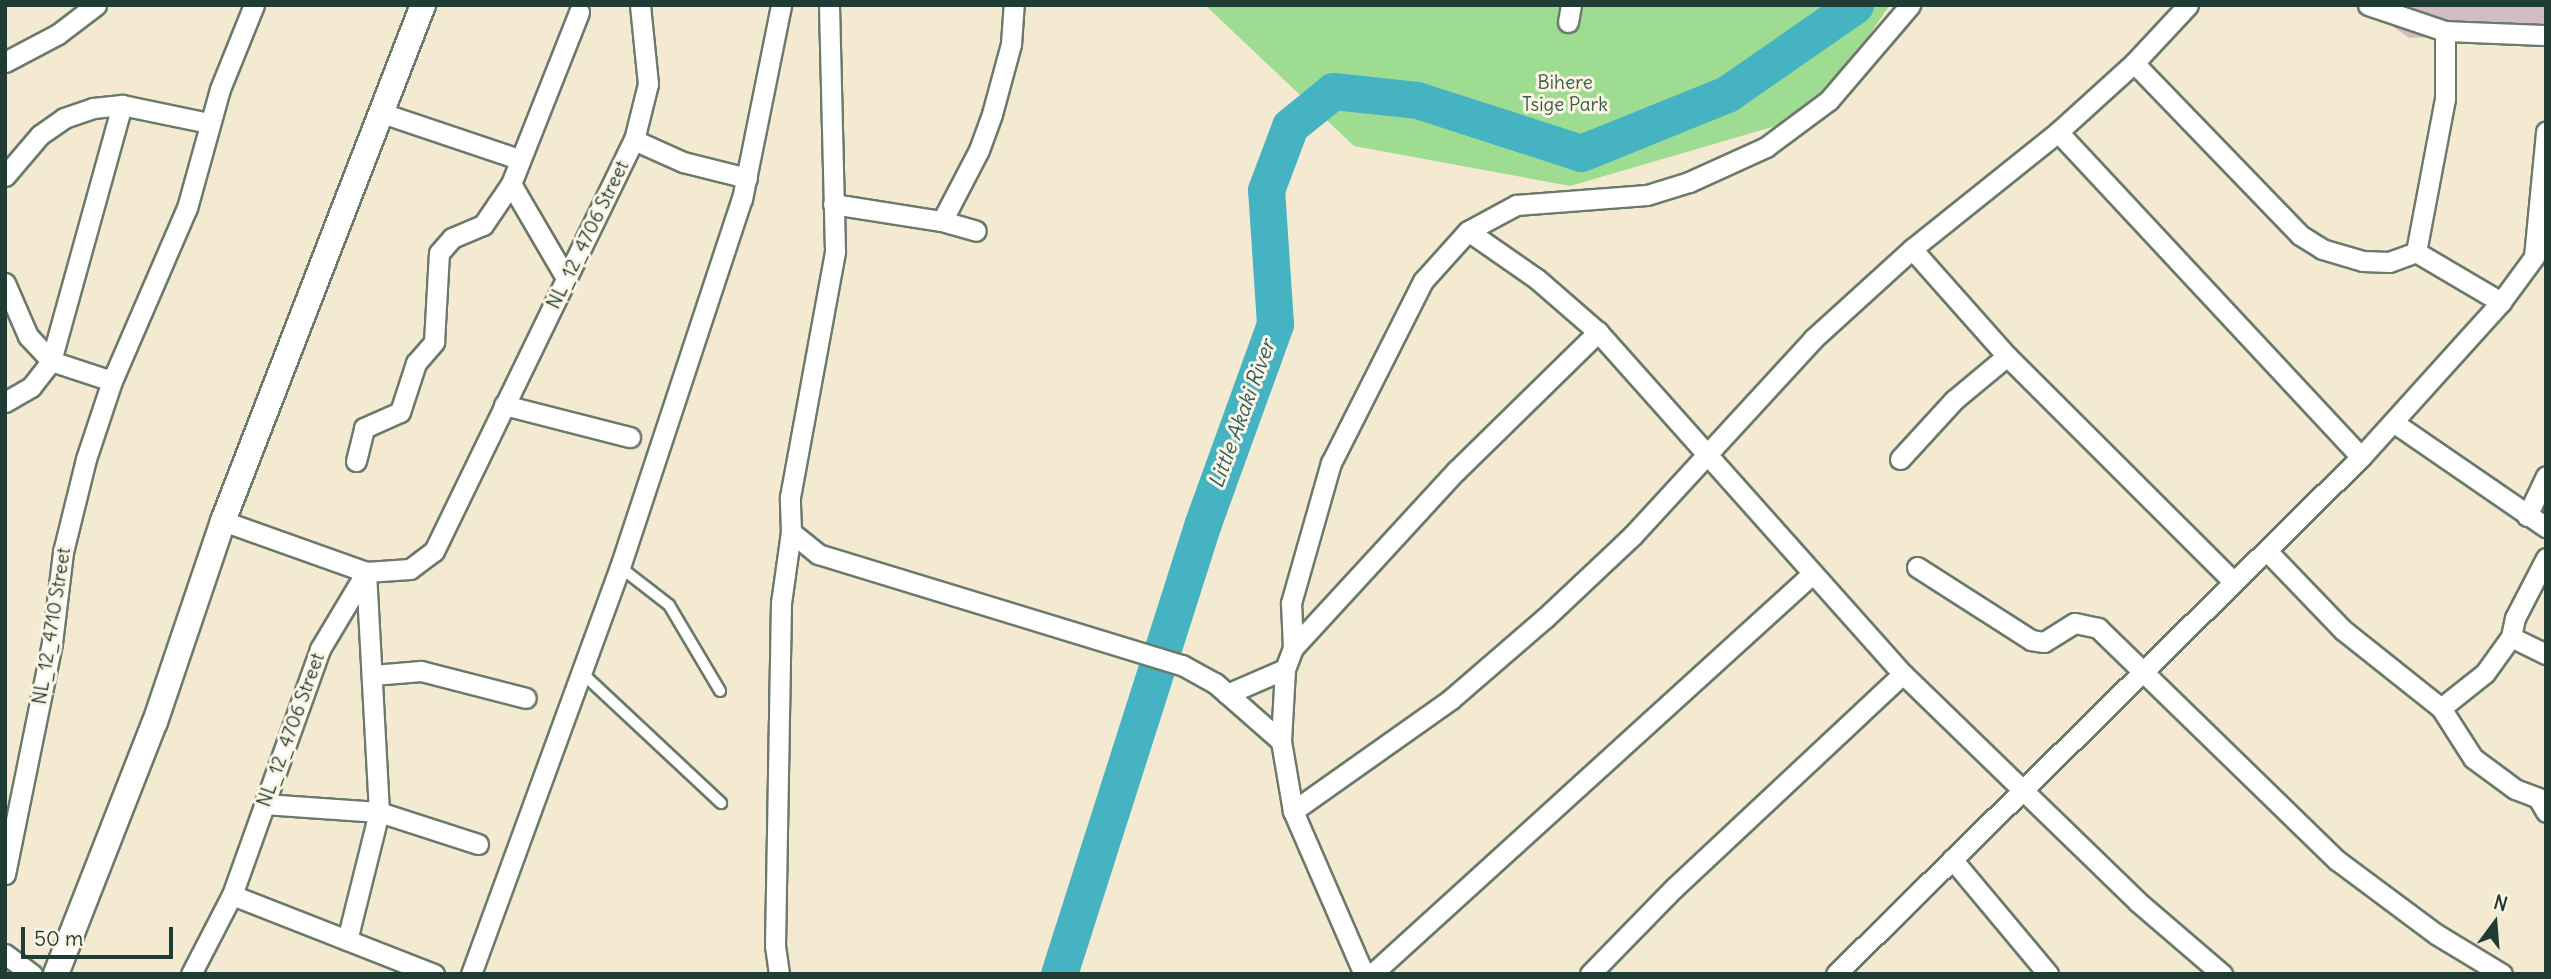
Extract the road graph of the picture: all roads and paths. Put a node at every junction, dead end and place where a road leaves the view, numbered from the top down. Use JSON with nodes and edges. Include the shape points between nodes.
{"nodes":[{"id":1,"x":96,"y":5,"type":"edge"},
{"id":2,"x":254,"y":5,"type":"edge"},
{"id":3,"x":423,"y":5,"type":"edge"},
{"id":4,"x":640,"y":5,"type":"edge"},
{"id":5,"x":781,"y":5,"type":"edge"},
{"id":6,"x":829,"y":5,"type":"edge"},
{"id":7,"x":1014,"y":5,"type":"edge"},
{"id":8,"x":1910,"y":5,"type":"edge"},
{"id":9,"x":2188,"y":5,"type":"edge"},
{"id":10,"x":2368,"y":5,"type":"edge"},
{"id":11,"x":579,"y":12,"type":"dead end"},
{"id":12,"x":2445,"y":31,"type":"junction"},
{"id":13,"x":2546,"y":35,"type":"edge"},
{"id":14,"x":5,"y":62,"type":"edge"},
{"id":15,"x":2134,"y":62,"type":"junction"},
{"id":16,"x":122,"y":105,"type":"junction"},
{"id":17,"x":382,"y":113,"type":"junction"},
{"id":18,"x":209,"y":123,"type":"junction"},
{"id":19,"x":2057,"y":132,"type":"junction"},
{"id":20,"x":2546,"y":132,"type":"edge"},
{"id":21,"x":634,"y":140,"type":"junction"},
{"id":22,"x":519,"y":159,"type":"junction"},
{"id":23,"x":5,"y":176,"type":"edge"},
{"id":24,"x":747,"y":178,"type":"junction"},
{"id":25,"x":511,"y":184,"type":"junction"},
{"id":26,"x":833,"y":204,"type":"junction"},
{"id":27,"x":942,"y":221,"type":"junction"},
{"id":28,"x":976,"y":231,"type":"dead end"},
{"id":29,"x":1468,"y":231,"type":"junction"},
{"id":30,"x":1912,"y":249,"type":"junction"},
{"id":31,"x":2416,"y":252,"type":"junction"},
{"id":32,"x":2540,"y":259,"type":"edge"},
{"id":33,"x":566,"y":278,"type":"junction"},
{"id":34,"x":5,"y":283,"type":"edge"},
{"id":35,"x":2501,"y":302,"type":"junction"},
{"id":36,"x":1598,"y":332,"type":"junction"},
{"id":37,"x":2007,"y":356,"type":"junction"},
{"id":38,"x":51,"y":361,"type":"junction"},
{"id":39,"x":112,"y":382,"type":"junction"},
{"id":40,"x":5,"y":402,"type":"edge"},
{"id":41,"x":504,"y":405,"type":"junction"},
{"id":42,"x":2393,"y":422,"type":"junction"},
{"id":43,"x":630,"y":438,"type":"dead end"},
{"id":44,"x":1706,"y":457,"type":"junction"},
{"id":45,"x":2361,"y":457,"type":"junction"},
{"id":46,"x":1900,"y":459,"type":"dead end"},
{"id":47,"x":356,"y":461,"type":"dead end"},
{"id":48,"x":2546,"y":477,"type":"edge"},
{"id":49,"x":2527,"y":516,"type":"junction"},
{"id":50,"x":223,"y":521,"type":"junction"},
{"id":51,"x":2546,"y":527,"type":"edge"},
{"id":52,"x":791,"y":532,"type":"junction"},
{"id":53,"x":2267,"y":551,"type":"junction"},
{"id":54,"x":2546,"y":558,"type":"edge"},
{"id":55,"x":620,"y":566,"type":"junction"},
{"id":56,"x":1917,"y":566,"type":"dead end"},
{"id":57,"x":366,"y":572,"type":"junction"},
{"id":58,"x":1811,"y":575,"type":"junction"},
{"id":59,"x":2234,"y":580,"type":"junction"},
{"id":60,"x":2511,"y":637,"type":"junction"},
{"id":61,"x":1293,"y":648,"type":"junction"},
{"id":62,"x":2546,"y":654,"type":"edge"},
{"id":63,"x":1285,"y":669,"type":"junction"},
{"id":64,"x":579,"y":670,"type":"junction"},
{"id":65,"x":1903,"y":674,"type":"junction"},
{"id":66,"x":2143,"y":674,"type":"junction"},
{"id":67,"x":373,"y":675,"type":"junction"},
{"id":68,"x":720,"y":691,"type":"dead end"},
{"id":69,"x":1227,"y":694,"type":"junction"},
{"id":70,"x":526,"y":698,"type":"dead end"},
{"id":71,"x":2441,"y":708,"type":"junction"},
{"id":72,"x":1280,"y":741,"type":"junction"},
{"id":73,"x":2020,"y":791,"type":"junction"},
{"id":74,"x":2543,"y":799,"type":"edge"},
{"id":75,"x":721,"y":803,"type":"dead end"},
{"id":76,"x":264,"y":804,"type":"junction"},
{"id":77,"x":379,"y":811,"type":"junction"},
{"id":78,"x":1293,"y":811,"type":"junction"},
{"id":79,"x":478,"y":844,"type":"dead end"},
{"id":80,"x":1952,"y":859,"type":"junction"},
{"id":81,"x":5,"y":874,"type":"edge"},
{"id":82,"x":232,"y":895,"type":"junction"},
{"id":83,"x":347,"y":940,"type":"junction"},
{"id":84,"x":5,"y":954,"type":"edge"},
{"id":85,"x":32,"y":974,"type":"edge"},
{"id":86,"x":56,"y":974,"type":"edge"},
{"id":87,"x":191,"y":974,"type":"edge"},
{"id":88,"x":434,"y":974,"type":"edge"},
{"id":89,"x":471,"y":974,"type":"edge"},
{"id":90,"x":779,"y":974,"type":"edge"},
{"id":91,"x":1364,"y":974,"type":"edge"},
{"id":92,"x":1371,"y":974,"type":"edge"},
{"id":93,"x":1590,"y":974,"type":"edge"},
{"id":94,"x":1836,"y":974,"type":"edge"},
{"id":95,"x":2048,"y":974,"type":"edge"},
{"id":96,"x":2222,"y":974,"type":"edge"},
{"id":97,"x":2502,"y":974,"type":"edge"}],
"edges":[{"from":1,"to":14,"type":"street","via":[[58,34]]},
{"from":2,"to":18,"type":"street","name":"NL_12_4710 Street"},
{"from":3,"to":17,"type":"street"},
{"from":4,"to":21,"type":"street","name":"NL_12_4706 Street","via":[[648,84]]},
{"from":5,"to":24,"type":"street"},
{"from":6,"to":26,"type":"street"},
{"from":7,"to":27,"type":"street","via":[[1011,44],[992,114]]},
{"from":8,"to":29,"type":"street","via":[[1829,100],[1766,147],[1689,182],[1647,195],[1516,205]]},
{"from":9,"to":15,"type":"street"},
{"from":10,"to":12,"type":"street"},
{"from":11,"to":22,"type":"street"},
{"from":12,"to":13,"type":"street"},
{"from":12,"to":31,"type":"street","via":[[2445,99]]},
{"from":15,"to":19,"type":"street"},
{"from":15,"to":31,"type":"street","via":[[2300,235],[2322,249],[2363,261],[2389,262]]},
{"from":16,"to":18,"type":"street"},
{"from":16,"to":23,"type":"street","via":[[64,118],[15,160]]},
{"from":16,"to":38,"type":"street"},
{"from":17,"to":22,"type":"street"},
{"from":17,"to":50,"type":"street"},
{"from":18,"to":39,"type":"street","name":"NL_12_4710 Street","via":[[183,218]]},
{"from":19,"to":30,"type":"street"},
{"from":19,"to":45,"type":"street"},
{"from":20,"to":32,"type":"street"},
{"from":21,"to":24,"type":"street","name":"NL_12_4706 Street","via":[[701,168]]},
{"from":21,"to":33,"type":"street","name":"NL_12_4706 Street"},
{"from":22,"to":25,"type":"street"},
{"from":24,"to":55,"type":"street"},
{"from":25,"to":33,"type":"street"},
{"from":25,"to":47,"type":"street","via":[[484,225],[452,238],[439,253],[434,342],[416,363],[400,412],[364,428]]},
{"from":26,"to":27,"type":"street"},
{"from":26,"to":52,"type":"street","via":[[835,251],[790,497]]},
{"from":27,"to":28,"type":"street"},
{"from":29,"to":36,"type":"street","via":[[1537,279]]},
{"from":29,"to":61,"type":"street","via":[[1423,281],[1331,463],[1291,603]]},
{"from":30,"to":37,"type":"street"},
{"from":30,"to":44,"type":"street","via":[[1813,339]]},
{"from":31,"to":35,"type":"street"},
{"from":32,"to":35,"type":"street"},
{"from":33,"to":41,"type":"street","name":"NL_12_4706 Street"},
{"from":34,"to":38,"type":"street","via":[[28,336]]},
{"from":35,"to":42,"type":"street"},
{"from":36,"to":44,"type":"street"},
{"from":36,"to":61,"type":"street","via":[[1456,471]]},
{"from":37,"to":46,"type":"street","via":[[1954,400]]},
{"from":37,"to":59,"type":"street"},
{"from":38,"to":39,"type":"street"},
{"from":38,"to":40,"type":"street","via":[[32,387]]},
{"from":39,"to":81,"type":"street","name":"NL_12_4710 Street","via":[[86,459],[63,552],[52,643]]},
{"from":41,"to":43,"type":"street"},
{"from":41,"to":57,"type":"street","name":"NL_12_4706 Street","via":[[434,551],[410,569]]},
{"from":42,"to":45,"type":"street"},
{"from":42,"to":49,"type":"street"},
{"from":44,"to":58,"type":"street"},
{"from":44,"to":78,"type":"street","via":[[1633,535],[1451,699]]},
{"from":45,"to":53,"type":"street"},
{"from":48,"to":49,"type":"street"},
{"from":49,"to":51,"type":"street"},
{"from":50,"to":57,"type":"street","name":"NL_12_4706 Street"},
{"from":50,"to":86,"type":"street","via":[[155,722]]},
{"from":52,"to":69,"type":"street","via":[[818,554],[1182,665]]},
{"from":52,"to":90,"type":"street","via":[[780,603],[775,946]]},
{"from":53,"to":59,"type":"street"},
{"from":53,"to":71,"type":"street","via":[[2343,630]]},
{"from":54,"to":60,"type":"street","via":[[2520,606]]},
{"from":55,"to":64,"type":"street"},
{"from":55,"to":68,"type":"lane","via":[[669,605]]},
{"from":56,"to":66,"type":"street","via":[[2031,640],[2045,642],[2075,623],[2086,622],[2098,628]]},
{"from":57,"to":67,"type":"street"},
{"from":57,"to":76,"type":"street","name":"NL_12_4706 Street","via":[[320,649]]},
{"from":58,"to":65,"type":"street"},
{"from":58,"to":92,"type":"street"},
{"from":59,"to":66,"type":"street"},
{"from":60,"to":62,"type":"street"},
{"from":60,"to":71,"type":"street","via":[[2485,673]]},
{"from":61,"to":63,"type":"street"},
{"from":63,"to":69,"type":"street"},
{"from":63,"to":72,"type":"street"},
{"from":64,"to":75,"type":"lane"},
{"from":64,"to":89,"type":"street"},
{"from":65,"to":73,"type":"street"},
{"from":65,"to":93,"type":"street","via":[[1674,888]]},
{"from":66,"to":73,"type":"street"},
{"from":66,"to":97,"type":"street","via":[[2338,861],[2436,934]]},
{"from":67,"to":70,"type":"street","via":[[421,671]]},
{"from":67,"to":77,"type":"street"},
{"from":69,"to":72,"type":"street"},
{"from":71,"to":74,"type":"street","via":[[2487,771]]},
{"from":72,"to":78,"type":"street"},
{"from":73,"to":80,"type":"street"},
{"from":73,"to":96,"type":"street"},
{"from":76,"to":77,"type":"street"},
{"from":76,"to":82,"type":"street","name":"NL_12_4706 Street"},
{"from":77,"to":79,"type":"street"},
{"from":77,"to":83,"type":"street"},
{"from":78,"to":91,"type":"street"},
{"from":80,"to":94,"type":"street"},
{"from":80,"to":95,"type":"street"},
{"from":82,"to":83,"type":"street"},
{"from":82,"to":87,"type":"street","name":"NL_12_4706 Street"},
{"from":83,"to":88,"type":"street"},
{"from":84,"to":85,"type":"street"}]}
